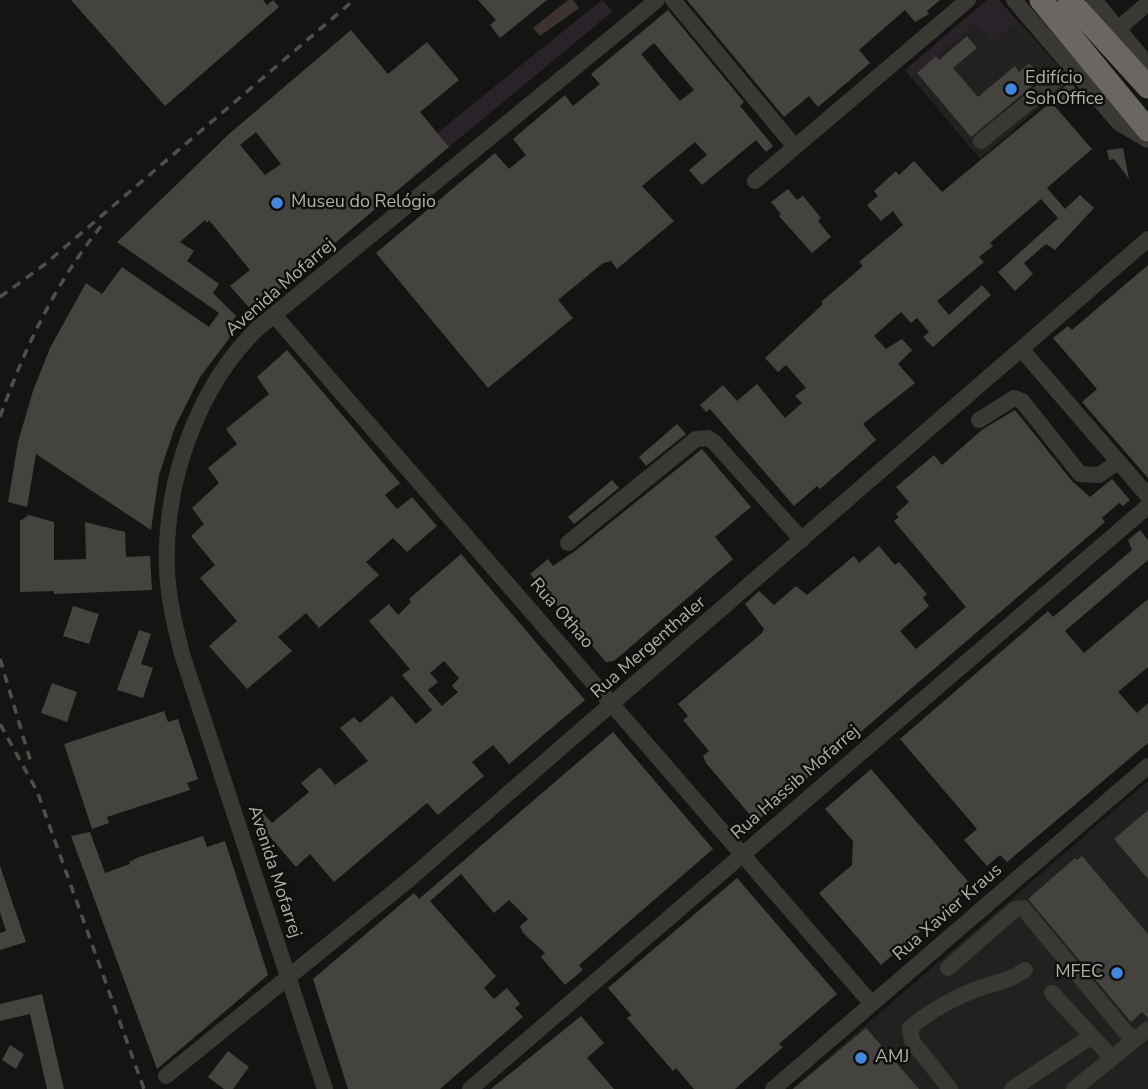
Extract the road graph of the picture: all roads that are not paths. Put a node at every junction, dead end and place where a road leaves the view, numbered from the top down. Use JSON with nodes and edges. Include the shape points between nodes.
{"nodes":[{"id":1,"x":657,"y":0,"type":"edge"},
{"id":2,"x":673,"y":0,"type":"edge"},
{"id":3,"x":968,"y":0,"type":"edge"},
{"id":4,"x":1014,"y":0,"type":"edge"},
{"id":5,"x":1041,"y":0,"type":"edge"},
{"id":6,"x":1069,"y":0,"type":"edge"},
{"id":7,"x":1094,"y":0,"type":"edge"},
{"id":8,"x":1148,"y":3,"type":"edge"},
{"id":9,"x":1118,"y":29,"type":"junction"},
{"id":10,"x":1148,"y":65,"type":"edge"},
{"id":11,"x":1072,"y":68,"type":"junction"},
{"id":12,"x":1148,"y":87,"type":"edge"},
{"id":13,"x":1148,"y":130,"type":"edge"},
{"id":14,"x":1148,"y":140,"type":"edge"},
{"id":15,"x":981,"y":141,"type":"dead end"},
{"id":16,"x":795,"y":147,"type":"junction"},
{"id":17,"x":755,"y":181,"type":"dead end"},
{"id":18,"x":1148,"y":239,"type":"edge"},
{"id":19,"x":274,"y":315,"type":"junction"},
{"id":20,"x":1022,"y":350,"type":"junction"},
{"id":21,"x":979,"y":421,"type":"dead end"},
{"id":22,"x":1118,"y":461,"type":"junction"},
{"id":23,"x":1148,"y":496,"type":"edge"},
{"id":24,"x":1148,"y":506,"type":"edge"},
{"id":25,"x":802,"y":540,"type":"junction"},
{"id":26,"x":568,"y":543,"type":"dead end"},
{"id":27,"x":614,"y":704,"type":"junction"},
{"id":28,"x":1148,"y":766,"type":"edge"},
{"id":29,"x":743,"y":854,"type":"junction"},
{"id":30,"x":948,"y":968,"type":"dead end"},
{"id":31,"x":1025,"y":970,"type":"dead end"},
{"id":32,"x":288,"y":978,"type":"junction"},
{"id":33,"x":1052,"y":993,"type":"dead end"},
{"id":34,"x":872,"y":1004,"type":"junction"},
{"id":35,"x":1144,"y":1034,"type":"edge"},
{"id":36,"x":1092,"y":1036,"type":"junction"},
{"id":37,"x":1112,"y":1058,"type":"junction"},
{"id":38,"x":166,"y":1076,"type":"dead end"},
{"id":39,"x":325,"y":1089,"type":"edge"},
{"id":40,"x":470,"y":1089,"type":"edge"},
{"id":41,"x":773,"y":1089,"type":"edge"},
{"id":42,"x":950,"y":1089,"type":"edge"},
{"id":43,"x":1012,"y":1089,"type":"edge"},
{"id":44,"x":1074,"y":1089,"type":"edge"}],
"edges":[{"from":1,"to":19,"type":"street","name":"Avenida Mofarrej"},
{"from":2,"to":16,"type":"street"},
{"from":3,"to":16,"type":"street"},
{"from":4,"to":11,"type":"street"},
{"from":5,"to":13,"type":"highway"},
{"from":6,"to":12,"type":"highway"},
{"from":7,"to":9,"type":"street"},
{"from":8,"to":9,"type":"street"},
{"from":9,"to":10,"type":"street"},
{"from":11,"to":14,"type":"street","via":[[1119,123]]},
{"from":11,"to":15,"type":"street"},
{"from":16,"to":17,"type":"street"},
{"from":18,"to":20,"type":"street","name":"Rua Mergenthaler"},
{"from":19,"to":27,"type":"street","name":"Rua Othao"},
{"from":19,"to":32,"type":"street","name":"Avenida Mofarrej","via":[[243,343],[200,408],[172,503],[167,565],[182,654]]},
{"from":20,"to":22,"type":"street"},
{"from":20,"to":25,"type":"street","name":"Rua Mergenthaler"},
{"from":21,"to":22,"type":"street","via":[[1014,398],[1022,401],[1080,474],[1099,475]]},
{"from":22,"to":23,"type":"street"},
{"from":24,"to":29,"type":"street","name":"Rua Hassib Mofarrej"},
{"from":25,"to":26,"type":"street","via":[[714,442],[702,438]]},
{"from":25,"to":27,"type":"street","name":"Rua Mergenthaler"},
{"from":27,"to":29,"type":"street","name":"Rua Othao"},
{"from":27,"to":32,"type":"street","name":"Rua Mergenthaler"},
{"from":28,"to":34,"type":"street","name":"Rua Xavier Kraus"},
{"from":29,"to":34,"type":"street","name":"Rua Othao"},
{"from":29,"to":40,"type":"street","name":"Rua Hassib Mofarrej"},
{"from":30,"to":35,"type":"street","via":[[1015,909],[1023,908]]},
{"from":31,"to":42,"type":"street","via":[[923,1016],[910,1028],[912,1041]]},
{"from":32,"to":38,"type":"street","name":"Rua Mergenthaler"},
{"from":32,"to":39,"type":"street","name":"Avenida Mofarrej"},
{"from":33,"to":36,"type":"street"},
{"from":34,"to":41,"type":"street","name":"Rua Xavier Kraus"},
{"from":35,"to":37,"type":"street"},
{"from":36,"to":37,"type":"street"},
{"from":36,"to":43,"type":"street"},
{"from":37,"to":44,"type":"street"}]}
